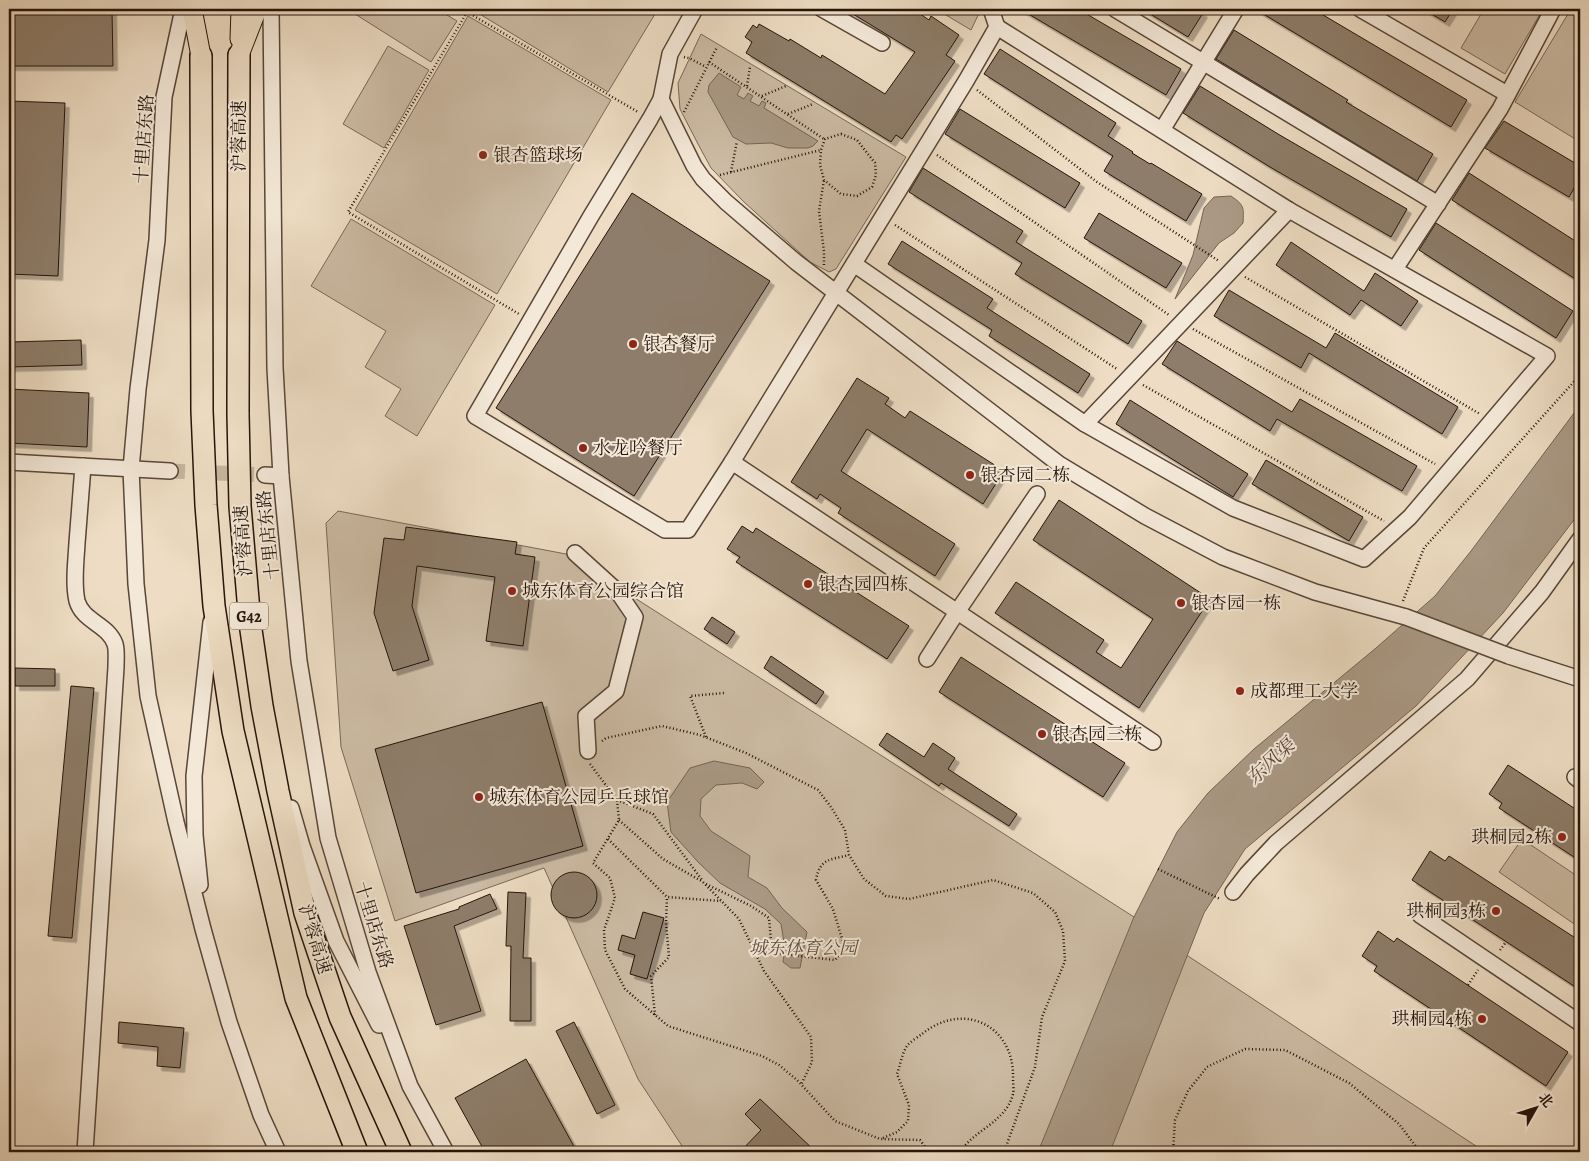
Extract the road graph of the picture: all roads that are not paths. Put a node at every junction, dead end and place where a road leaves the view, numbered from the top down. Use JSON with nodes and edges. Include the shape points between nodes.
{"nodes":[{"id":1,"x":183,"y":9,"type":"edge"},
{"id":2,"x":192,"y":9,"type":"edge"},
{"id":3,"x":206,"y":9,"type":"edge"},
{"id":4,"x":241,"y":9,"type":"edge"},
{"id":5,"x":257,"y":9,"type":"edge"},
{"id":6,"x":271,"y":9,"type":"edge"},
{"id":7,"x":695,"y":9,"type":"edge"},
{"id":8,"x":822,"y":9,"type":"edge"},
{"id":9,"x":991,"y":9,"type":"edge"},
{"id":10,"x":1115,"y":9,"type":"edge"},
{"id":11,"x":1236,"y":9,"type":"edge"},
{"id":12,"x":1360,"y":9,"type":"edge"},
{"id":13,"x":1553,"y":9,"type":"edge"},
{"id":14,"x":997,"y":27,"type":"junction"},
{"id":15,"x":882,"y":43,"type":"dead end"},
{"id":16,"x":239,"y":55,"type":"junction"},
{"id":17,"x":201,"y":56,"type":"junction"},
{"id":18,"x":1204,"y":62,"type":"junction"},
{"id":19,"x":1506,"y":94,"type":"junction"},
{"id":20,"x":661,"y":99,"type":"junction"},
{"id":21,"x":1162,"y":130,"type":"junction"},
{"id":22,"x":1438,"y":204,"type":"junction"},
{"id":23,"x":1289,"y":210,"type":"junction"},
{"id":24,"x":854,"y":264,"type":"junction"},
{"id":25,"x":1395,"y":269,"type":"junction"},
{"id":26,"x":835,"y":292,"type":"junction"},
{"id":27,"x":1085,"y":424,"type":"junction"},
{"id":28,"x":9,"y":462,"type":"edge"},
{"id":29,"x":732,"y":462,"type":"junction"},
{"id":30,"x":83,"y":466,"type":"junction"},
{"id":31,"x":131,"y":469,"type":"junction"},
{"id":32,"x":170,"y":471,"type":"tunnel mouth"},
{"id":33,"x":265,"y":475,"type":"tunnel mouth"},
{"id":34,"x":281,"y":476,"type":"junction"},
{"id":35,"x":1037,"y":494,"type":"dead end"},
{"id":36,"x":1580,"y":539,"type":"edge"},
{"id":37,"x":575,"y":553,"type":"dead end"},
{"id":38,"x":214,"y":598,"type":"junction"},
{"id":39,"x":956,"y":612,"type":"junction"},
{"id":40,"x":927,"y":659,"type":"dead end"},
{"id":41,"x":1580,"y":679,"type":"edge"},
{"id":42,"x":262,"y":706,"type":"junction"},
{"id":43,"x":1153,"y":742,"type":"dead end"},
{"id":44,"x":588,"y":751,"type":"road end"},
{"id":45,"x":1231,"y":898,"type":"road end"},
{"id":46,"x":1420,"y":915,"type":"dead end"},
{"id":47,"x":205,"y":937,"type":"junction"},
{"id":48,"x":1580,"y":1023,"type":"edge"},
{"id":49,"x":410,"y":1086,"type":"junction"},
{"id":50,"x":85,"y":1152,"type":"edge"},
{"id":51,"x":278,"y":1152,"type":"edge"},
{"id":52,"x":357,"y":1152,"type":"edge"},
{"id":53,"x":401,"y":1152,"type":"edge"},
{"id":54,"x":446,"y":1152,"type":"edge"}],
"edges":[{"from":1,"to":31,"type":"street","name":"十里店东路","via":[[164,97],[158,240]]},
{"from":2,"to":17,"type":"main road"},
{"from":3,"to":17,"type":"main road"},
{"from":4,"to":16,"type":"main road"},
{"from":5,"to":16,"type":"main road"},
{"from":6,"to":34,"type":"street","name":"十里店东路","via":[[274,368]]},
{"from":7,"to":20,"type":"street","via":[[670,54]]},
{"from":8,"to":15,"type":"street"},
{"from":9,"to":14,"type":"street"},
{"from":10,"to":18,"type":"street"},
{"from":11,"to":18,"type":"street"},
{"from":12,"to":19,"type":"street"},
{"from":13,"to":19,"type":"street"},
{"from":14,"to":21,"type":"street"},
{"from":14,"to":24,"type":"street"},
{"from":16,"to":42,"type":"highway","name":"沪蓉高速","number":"G42","via":[[240,506],[250,623]]},
{"from":17,"to":38,"type":"highway","name":"沪蓉高速","number":"G42","via":[[202,411]]},
{"from":18,"to":21,"type":"street"},
{"from":18,"to":22,"type":"street"},
{"from":19,"to":22,"type":"street","via":[[1500,109]]},
{"from":20,"to":26,"type":"street","via":[[703,179],[796,262]]},
{"from":20,"to":29,"type":"street","via":[[475,416],[665,530],[688,530]]},
{"from":21,"to":23,"type":"street"},
{"from":22,"to":25,"type":"street"},
{"from":23,"to":25,"type":"street"},
{"from":23,"to":27,"type":"street"},
{"from":24,"to":26,"type":"street"},
{"from":24,"to":27,"type":"street"},
{"from":25,"to":27,"type":"street","via":[[1547,356],[1410,517],[1364,559],[1233,508]]},
{"from":26,"to":29,"type":"street"},
{"from":26,"to":41,"type":"street","bridge":true,"via":[[1059,464],[1145,516],[1232,560],[1315,592],[1402,616]]},
{"from":28,"to":30,"type":"street"},
{"from":29,"to":39,"type":"street"},
{"from":30,"to":31,"type":"street"},
{"from":30,"to":50,"type":"street","via":[[76,594],[84,616],[101,626],[115,644],[116,667]]},
{"from":31,"to":32,"type":"street"},
{"from":31,"to":47,"type":"street","name":"十里店东路","via":[[136,584],[148,696]]},
{"from":33,"to":34,"type":"street"},
{"from":34,"to":49,"type":"street","name":"十里店东路","via":[[299,661],[328,838],[368,972]]},
{"from":35,"to":39,"type":"street"},
{"from":36,"to":45,"type":"street","via":[[1542,592],[1467,679],[1276,843],[1247,874]]},
{"from":37,"to":44,"type":"street","via":[[618,592],[635,617],[616,691],[586,716]]},
{"from":38,"to":47,"type":"street","via":[[194,776],[195,835]]},
{"from":38,"to":52,"type":"highway","name":"沪蓉高速","number":"G42","via":[[233,731],[296,998]]},
{"from":39,"to":40,"type":"street"},
{"from":39,"to":43,"type":"street"},
{"from":42,"to":49,"type":"street","via":[[302,846],[336,942]]},
{"from":42,"to":53,"type":"highway","name":"沪蓉高速","number":"G42","via":[[305,913],[340,1017]]},
{"from":46,"to":48,"type":"street"},
{"from":47,"to":51,"type":"street","name":"十里店东路","via":[[229,1022],[261,1115]]},
{"from":49,"to":54,"type":"street","name":"十里店东路"}]}
